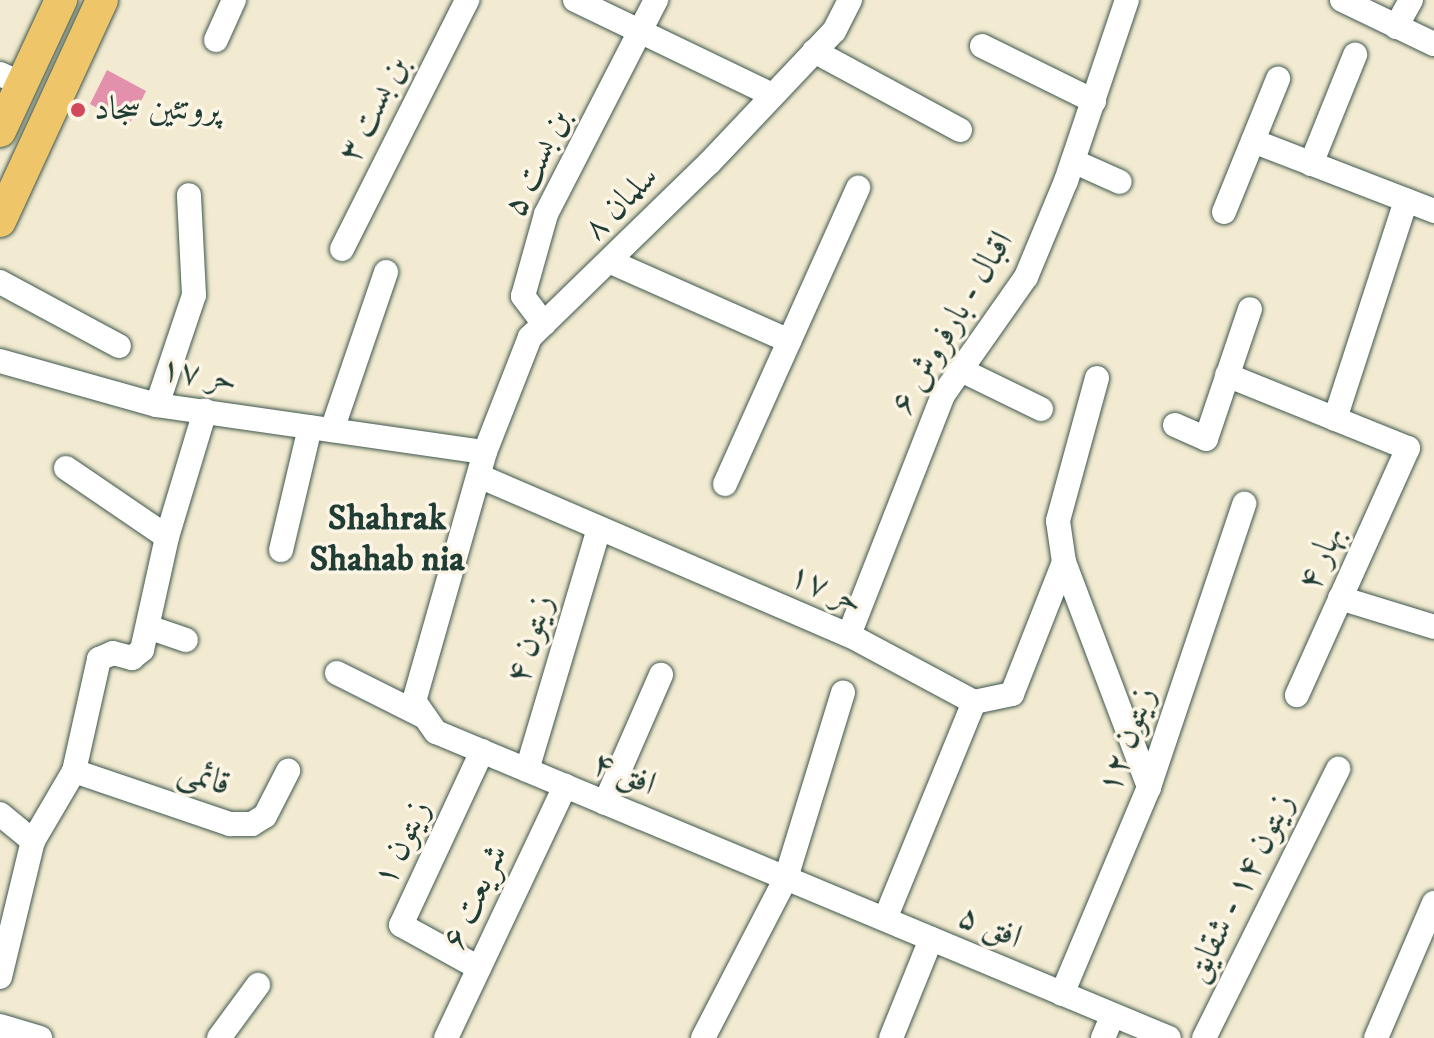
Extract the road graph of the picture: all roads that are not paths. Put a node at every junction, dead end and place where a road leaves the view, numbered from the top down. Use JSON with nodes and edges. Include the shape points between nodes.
{"nodes":[{"id":1,"x":61,"y":0,"type":"edge"},
{"id":2,"x":102,"y":0,"type":"edge"},
{"id":3,"x":234,"y":0,"type":"edge"},
{"id":4,"x":467,"y":0,"type":"edge"},
{"id":5,"x":575,"y":0,"type":"edge"},
{"id":6,"x":656,"y":0,"type":"edge"},
{"id":7,"x":850,"y":0,"type":"edge"},
{"id":8,"x":1127,"y":0,"type":"edge"},
{"id":9,"x":1342,"y":0,"type":"edge"},
{"id":10,"x":1411,"y":0,"type":"edge"},
{"id":11,"x":1396,"y":27,"type":"junction"},
{"id":12,"x":640,"y":31,"type":"junction"},
{"id":13,"x":216,"y":40,"type":"dead end"},
{"id":14,"x":1434,"y":44,"type":"edge"},
{"id":15,"x":982,"y":46,"type":"dead end"},
{"id":16,"x":814,"y":51,"type":"junction"},
{"id":17,"x":1355,"y":55,"type":"dead end"},
{"id":18,"x":11,"y":79,"type":"edge"},
{"id":19,"x":1278,"y":79,"type":"dead end"},
{"id":20,"x":772,"y":95,"type":"junction"},
{"id":21,"x":1094,"y":101,"type":"junction"},
{"id":22,"x":960,"y":130,"type":"dead end"},
{"id":23,"x":0,"y":131,"type":"edge"},
{"id":24,"x":1253,"y":141,"type":"junction"},
{"id":25,"x":1073,"y":161,"type":"junction"},
{"id":26,"x":1311,"y":164,"type":"junction"},
{"id":27,"x":1120,"y":182,"type":"dead end"},
{"id":28,"x":858,"y":188,"type":"dead end"},
{"id":29,"x":189,"y":195,"type":"dead end"},
{"id":30,"x":1406,"y":200,"type":"junction"},
{"id":31,"x":1434,"y":211,"type":"edge"},
{"id":32,"x":1224,"y":212,"type":"dead end"},
{"id":33,"x":0,"y":221,"type":"edge"},
{"id":34,"x":342,"y":249,"type":"dead end"},
{"id":35,"x":611,"y":262,"type":"junction"},
{"id":36,"x":386,"y":272,"type":"dead end"},
{"id":37,"x":0,"y":282,"type":"edge"},
{"id":38,"x":1250,"y":309,"type":"dead end"},
{"id":39,"x":544,"y":324,"type":"junction"},
{"id":40,"x":789,"y":341,"type":"junction"},
{"id":41,"x":119,"y":346,"type":"dead end"},
{"id":42,"x":0,"y":361,"type":"edge"},
{"id":43,"x":961,"y":370,"type":"junction"},
{"id":44,"x":1227,"y":375,"type":"junction"},
{"id":45,"x":1097,"y":378,"type":"dead end"},
{"id":46,"x":157,"y":405,"type":"junction"},
{"id":47,"x":1041,"y":409,"type":"dead end"},
{"id":48,"x":205,"y":411,"type":"junction"},
{"id":49,"x":1335,"y":419,"type":"junction"},
{"id":50,"x":1175,"y":425,"type":"dead end"},
{"id":51,"x":321,"y":428,"type":"junction"},
{"id":52,"x":482,"y":464,"type":"junction"},
{"id":53,"x":66,"y":468,"type":"dead end"},
{"id":54,"x":725,"y":484,"type":"dead end"},
{"id":55,"x":1244,"y":504,"type":"dead end"},
{"id":56,"x":599,"y":528,"type":"junction"},
{"id":57,"x":167,"y":537,"type":"junction"},
{"id":58,"x":281,"y":550,"type":"dead end"},
{"id":59,"x":1064,"y":562,"type":"junction"},
{"id":60,"x":1340,"y":598,"type":"junction"},
{"id":61,"x":148,"y":627,"type":"junction"},
{"id":62,"x":1434,"y":627,"type":"edge"},
{"id":63,"x":849,"y":635,"type":"junction"},
{"id":64,"x":186,"y":640,"type":"dead end"},
{"id":65,"x":337,"y":673,"type":"dead end"},
{"id":66,"x":661,"y":675,"type":"dead end"},
{"id":67,"x":843,"y":693,"type":"dead end"},
{"id":68,"x":1297,"y":695,"type":"dead end"},
{"id":69,"x":974,"y":702,"type":"junction"},
{"id":70,"x":431,"y":725,"type":"junction"},
{"id":71,"x":482,"y":751,"type":"junction"},
{"id":72,"x":1338,"y":769,"type":"dead end"},
{"id":73,"x":527,"y":770,"type":"junction"},
{"id":74,"x":74,"y":771,"type":"junction"},
{"id":75,"x":288,"y":771,"type":"dead end"},
{"id":76,"x":565,"y":786,"type":"junction"},
{"id":77,"x":1149,"y":787,"type":"junction"},
{"id":78,"x":605,"y":803,"type":"junction"},
{"id":79,"x":0,"y":814,"type":"edge"},
{"id":80,"x":33,"y":841,"type":"junction"},
{"id":81,"x":786,"y":878,"type":"junction"},
{"id":82,"x":1434,"y":903,"type":"edge"},
{"id":83,"x":885,"y":919,"type":"junction"},
{"id":84,"x":931,"y":939,"type":"junction"},
{"id":85,"x":2,"y":952,"type":"edge"},
{"id":86,"x":479,"y":968,"type":"junction"},
{"id":87,"x":0,"y":977,"type":"edge"},
{"id":88,"x":258,"y":985,"type":"dead end"},
{"id":89,"x":1062,"y":994,"type":"junction"},
{"id":90,"x":1113,"y":1015,"type":"junction"},
{"id":91,"x":0,"y":1026,"type":"edge"},
{"id":92,"x":40,"y":1038,"type":"edge"},
{"id":93,"x":219,"y":1038,"type":"edge"},
{"id":94,"x":446,"y":1038,"type":"edge"},
{"id":95,"x":703,"y":1038,"type":"edge"},
{"id":96,"x":891,"y":1038,"type":"edge"},
{"id":97,"x":1103,"y":1038,"type":"edge"},
{"id":98,"x":1169,"y":1038,"type":"edge"},
{"id":99,"x":1204,"y":1038,"type":"edge"},
{"id":100,"x":1376,"y":1038,"type":"edge"}],
"edges":[{"from":1,"to":18,"type":"main road"},
{"from":2,"to":33,"type":"main road"},
{"from":3,"to":13,"type":"street"},
{"from":4,"to":34,"type":"street","name":"بن بست ۳"},
{"from":5,"to":12,"type":"street"},
{"from":6,"to":12,"type":"street","name":"بن بست ۵"},
{"from":7,"to":16,"type":"street","name":"سلمان ۸","via":[[834,31]]},
{"from":8,"to":21,"type":"street","name":"اقبال - بارفروش ۶"},
{"from":9,"to":11,"type":"street"},
{"from":10,"to":11,"type":"street"},
{"from":11,"to":14,"type":"street"},
{"from":12,"to":20,"type":"street"},
{"from":12,"to":39,"type":"street","name":"بن بست ۵","via":[[546,214],[530,261],[523,296]]},
{"from":15,"to":21,"type":"street"},
{"from":16,"to":20,"type":"street","name":"سلمان ۸"},
{"from":16,"to":22,"type":"street"},
{"from":17,"to":26,"type":"street"},
{"from":18,"to":23,"type":"main road"},
{"from":19,"to":24,"type":"street"},
{"from":20,"to":35,"type":"street","name":"سلمان ۸"},
{"from":21,"to":25,"type":"street","name":"اقبال - بارفروش ۶"},
{"from":24,"to":26,"type":"street"},
{"from":24,"to":32,"type":"street"},
{"from":25,"to":27,"type":"street"},
{"from":25,"to":43,"type":"street","name":"اقبال - بارفروش ۶","via":[[1026,277]]},
{"from":26,"to":30,"type":"street"},
{"from":28,"to":40,"type":"street"},
{"from":29,"to":46,"type":"street","via":[[194,295]]},
{"from":30,"to":31,"type":"street"},
{"from":30,"to":49,"type":"street"},
{"from":35,"to":39,"type":"street","name":"سلمان ۸"},
{"from":35,"to":40,"type":"street"},
{"from":36,"to":51,"type":"street"},
{"from":37,"to":41,"type":"street"},
{"from":38,"to":44,"type":"street"},
{"from":39,"to":52,"type":"street","name":"سلمان ۸","via":[[530,337]]},
{"from":40,"to":54,"type":"street"},
{"from":42,"to":46,"type":"street","name":"حر ۱۷"},
{"from":43,"to":47,"type":"street"},
{"from":43,"to":63,"type":"street","name":"اقبال - بارفروش ۶","via":[[923,436]]},
{"from":44,"to":49,"type":"street"},
{"from":44,"to":50,"type":"street","via":[[1206,439]]},
{"from":45,"to":59,"type":"street","via":[[1058,521]]},
{"from":46,"to":48,"type":"street","name":"حر ۱۷"},
{"from":48,"to":51,"type":"street","name":"حر ۱۷"},
{"from":48,"to":57,"type":"street"},
{"from":49,"to":60,"type":"street","name":"بهار ۴","via":[[1408,448]]},
{"from":51,"to":52,"type":"street","name":"حر ۱۷"},
{"from":51,"to":58,"type":"street"},
{"from":52,"to":56,"type":"street","name":"حر ۱۷"},
{"from":52,"to":70,"type":"street","name":"سلمان ۸","via":[[414,701]]},
{"from":53,"to":57,"type":"street"},
{"from":55,"to":77,"type":"street","name":"زیتون ۱۲"},
{"from":56,"to":63,"type":"street","name":"حر ۱۷"},
{"from":56,"to":73,"type":"street","name":"زیتون ۴"},
{"from":57,"to":61,"type":"street"},
{"from":59,"to":69,"type":"street","via":[[1012,694]]},
{"from":59,"to":77,"type":"street"},
{"from":60,"to":62,"type":"street"},
{"from":60,"to":68,"type":"street","name":"بهار ۴"},
{"from":61,"to":64,"type":"street"},
{"from":61,"to":74,"type":"street","via":[[142,650],[132,658],[113,653],[99,659]]},
{"from":63,"to":69,"type":"street","name":"حر ۱۷"},
{"from":65,"to":70,"type":"street","name":"افق ۴"},
{"from":66,"to":78,"type":"street"},
{"from":67,"to":81,"type":"street"},
{"from":69,"to":83,"type":"street"},
{"from":70,"to":71,"type":"street","name":"افق ۴"},
{"from":71,"to":73,"type":"street","name":"افق ۴"},
{"from":71,"to":86,"type":"street","name":"زیتون ۱","via":[[401,925]]},
{"from":72,"to":99,"type":"street","name":"زیتون ۱۴ - شقایق"},
{"from":73,"to":76,"type":"street","name":"افق ۴"},
{"from":74,"to":75,"type":"street","name":"قائمی","via":[[241,824],[265,816]]},
{"from":74,"to":80,"type":"street"},
{"from":76,"to":78,"type":"street","name":"افق ۴"},
{"from":76,"to":86,"type":"street","name":"شریعت ۶"},
{"from":77,"to":89,"type":"street","name":"زیتون ۱۲"},
{"from":78,"to":81,"type":"street","name":"افق ۴"},
{"from":79,"to":80,"type":"street"},
{"from":80,"to":85,"type":"street"},
{"from":81,"to":83,"type":"street","name":"افق ۵"},
{"from":81,"to":95,"type":"street"},
{"from":82,"to":100,"type":"street"},
{"from":83,"to":84,"type":"street","name":"افق ۵"},
{"from":84,"to":89,"type":"street","name":"افق ۵"},
{"from":84,"to":96,"type":"street"},
{"from":85,"to":87,"type":"street"},
{"from":86,"to":94,"type":"street","name":"شریعت ۶"},
{"from":88,"to":93,"type":"street"},
{"from":89,"to":90,"type":"street","name":"افق ۵"},
{"from":90,"to":97,"type":"street"},
{"from":90,"to":98,"type":"street","name":"افق ۵"},
{"from":91,"to":92,"type":"street"}]}
